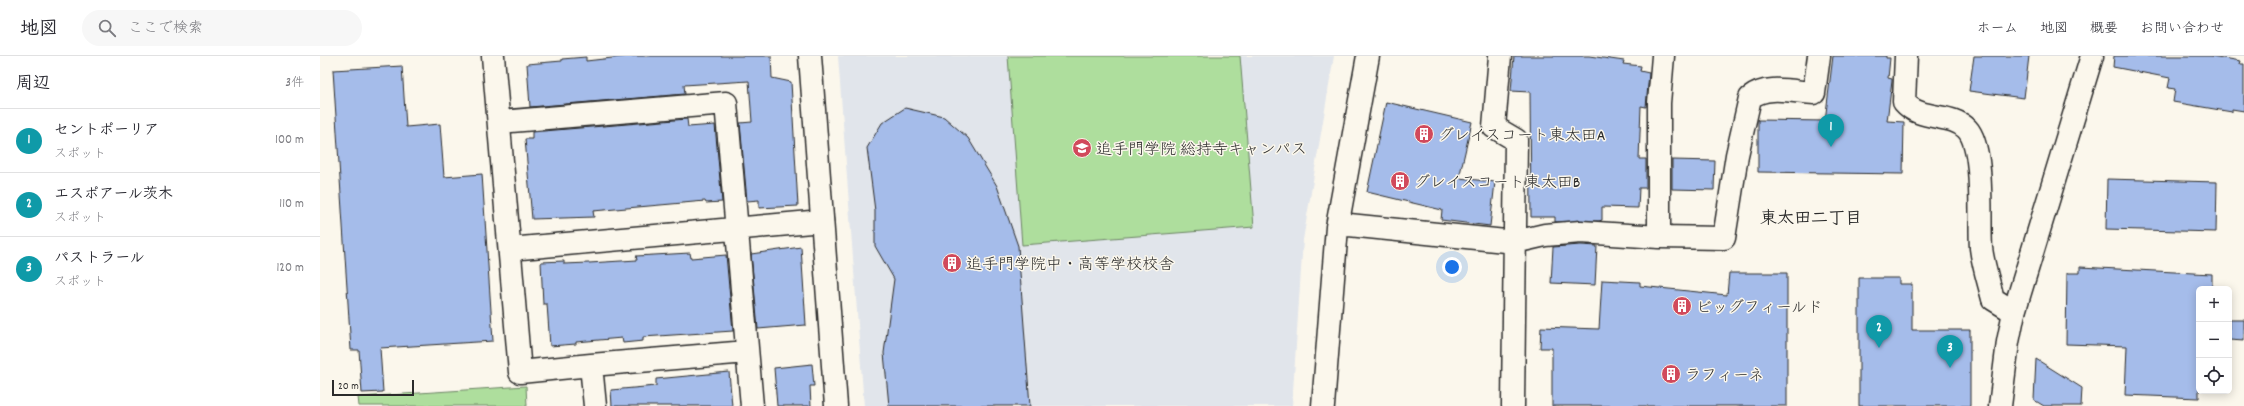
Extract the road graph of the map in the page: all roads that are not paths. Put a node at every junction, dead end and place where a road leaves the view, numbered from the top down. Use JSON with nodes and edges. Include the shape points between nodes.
{"nodes":[{"id":1,"x":493,"y":56,"type":"edge"},
{"id":2,"x":810,"y":56,"type":"edge"},
{"id":3,"x":1368,"y":56,"type":"edge"},
{"id":4,"x":1500,"y":56,"type":"edge"},
{"id":5,"x":1663,"y":56,"type":"edge"},
{"id":6,"x":1819,"y":56,"type":"edge"},
{"id":7,"x":1906,"y":56,"type":"edge"},
{"id":8,"x":2092,"y":56,"type":"edge"},
{"id":9,"x":499,"y":122,"type":"junction"},
{"id":10,"x":822,"y":221,"type":"junction"},
{"id":11,"x":1337,"y":227,"type":"junction"},
{"id":12,"x":737,"y":229,"type":"junction"},
{"id":13,"x":1659,"y":237,"type":"junction"},
{"id":14,"x":1515,"y":242,"type":"junction"},
{"id":15,"x":510,"y":249,"type":"junction"},
{"id":16,"x":2014,"y":312,"type":"junction"},
{"id":17,"x":748,"y":352,"type":"junction"},
{"id":18,"x":591,"y":365,"type":"junction"},
{"id":19,"x":595,"y":406,"type":"edge"},
{"id":20,"x":752,"y":406,"type":"edge"},
{"id":21,"x":836,"y":406,"type":"edge"},
{"id":22,"x":1323,"y":406,"type":"edge"},
{"id":23,"x":1513,"y":406,"type":"edge"},
{"id":24,"x":2000,"y":406,"type":"edge"}],
"edges":[{"from":1,"to":9,"type":"street"},
{"from":2,"to":10,"type":"street"},
{"from":3,"to":11,"type":"street"},
{"from":4,"to":14,"type":"street","via":[[1494,126],[1516,140]]},
{"from":5,"to":13,"type":"street","via":[[1659,103]]},
{"from":6,"to":13,"type":"street","via":[[1814,93],[1766,90],[1757,92],[1750,98],[1737,155],[1724,238]]},
{"from":7,"to":16,"type":"street","via":[[1904,102],[1916,112],[1963,125],[1974,141],[1981,196],[1981,250],[1992,299]]},
{"from":8,"to":16,"type":"street"},
{"from":9,"to":12,"type":"street","via":[[726,103]]},
{"from":9,"to":15,"type":"street"},
{"from":10,"to":12,"type":"street"},
{"from":10,"to":21,"type":"street"},
{"from":11,"to":14,"type":"street","via":[[1349,225]]},
{"from":11,"to":22,"type":"street"},
{"from":12,"to":15,"type":"street"},
{"from":12,"to":17,"type":"street"},
{"from":13,"to":14,"type":"street","via":[[1563,233],[1546,234]]},
{"from":14,"to":23,"type":"street"},
{"from":15,"to":18,"type":"street","via":[[520,372]]},
{"from":16,"to":24,"type":"street"},
{"from":17,"to":18,"type":"street"},
{"from":17,"to":20,"type":"street"},
{"from":18,"to":19,"type":"street"}]}
